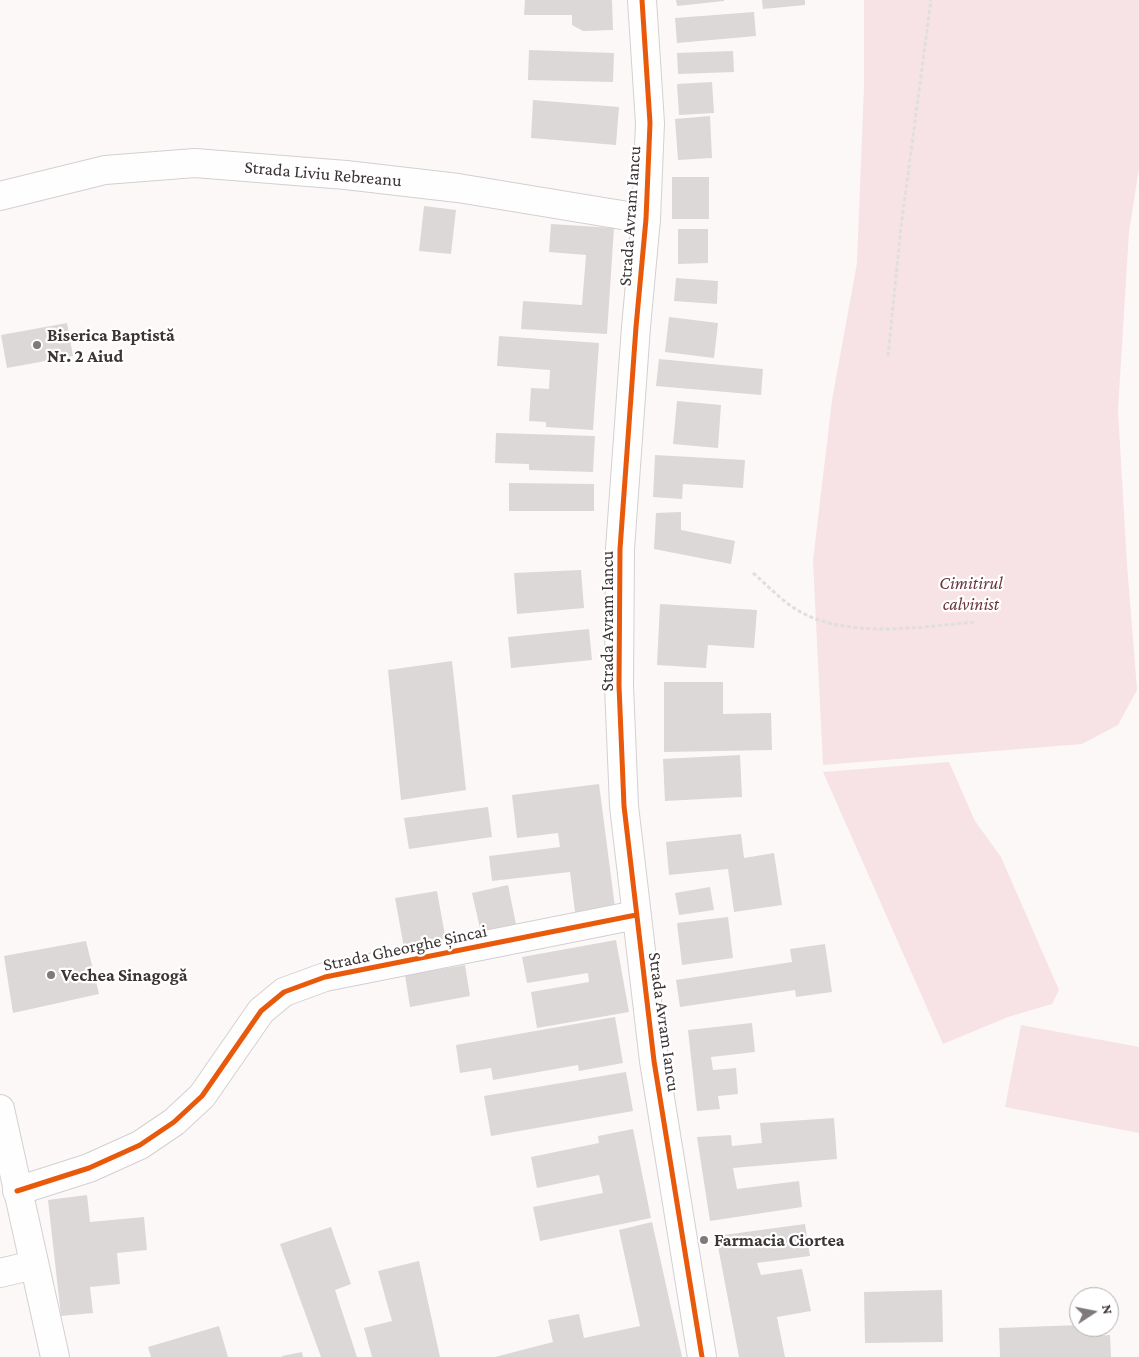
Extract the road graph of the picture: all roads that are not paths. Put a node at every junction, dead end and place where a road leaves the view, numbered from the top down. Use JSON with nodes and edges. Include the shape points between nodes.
{"nodes":[{"id":1,"x":642,"y":0,"type":"edge"},
{"id":2,"x":0,"y":196,"type":"edge"},
{"id":3,"x":646,"y":219,"type":"junction"},
{"id":4,"x":636,"y":915,"type":"junction"},
{"id":5,"x":0,"y":1109,"type":"edge"},
{"id":6,"x":16,"y":1191,"type":"junction"},
{"id":7,"x":34,"y":1265,"type":"junction"},
{"id":8,"x":0,"y":1274,"type":"edge"},
{"id":9,"x":55,"y":1357,"type":"edge"},
{"id":10,"x":702,"y":1357,"type":"edge"}],
"edges":[{"from":1,"to":3,"type":"street","name":"Strada Avram Iancu","via":[[650,124]]},
{"from":2,"to":3,"type":"street","name":"Strada Liviu Rebreanu","via":[[106,170],[195,163],[346,174],[458,188]]},
{"from":3,"to":4,"type":"street","name":"Strada Avram Iancu","via":[[620,549],[619,686],[623,786]]},
{"from":4,"to":6,"type":"street","name":"Strada Gheorghe Șincai","via":[[325,977],[284,992],[261,1011],[202,1096],[174,1122],[140,1146],[89,1168]]},
{"from":4,"to":10,"type":"street","name":"Strada Avram Iancu","via":[[654,1061]]},
{"from":5,"to":6,"type":"street"},
{"from":6,"to":7,"type":"street"},
{"from":7,"to":8,"type":"street"},
{"from":7,"to":9,"type":"street"}]}
